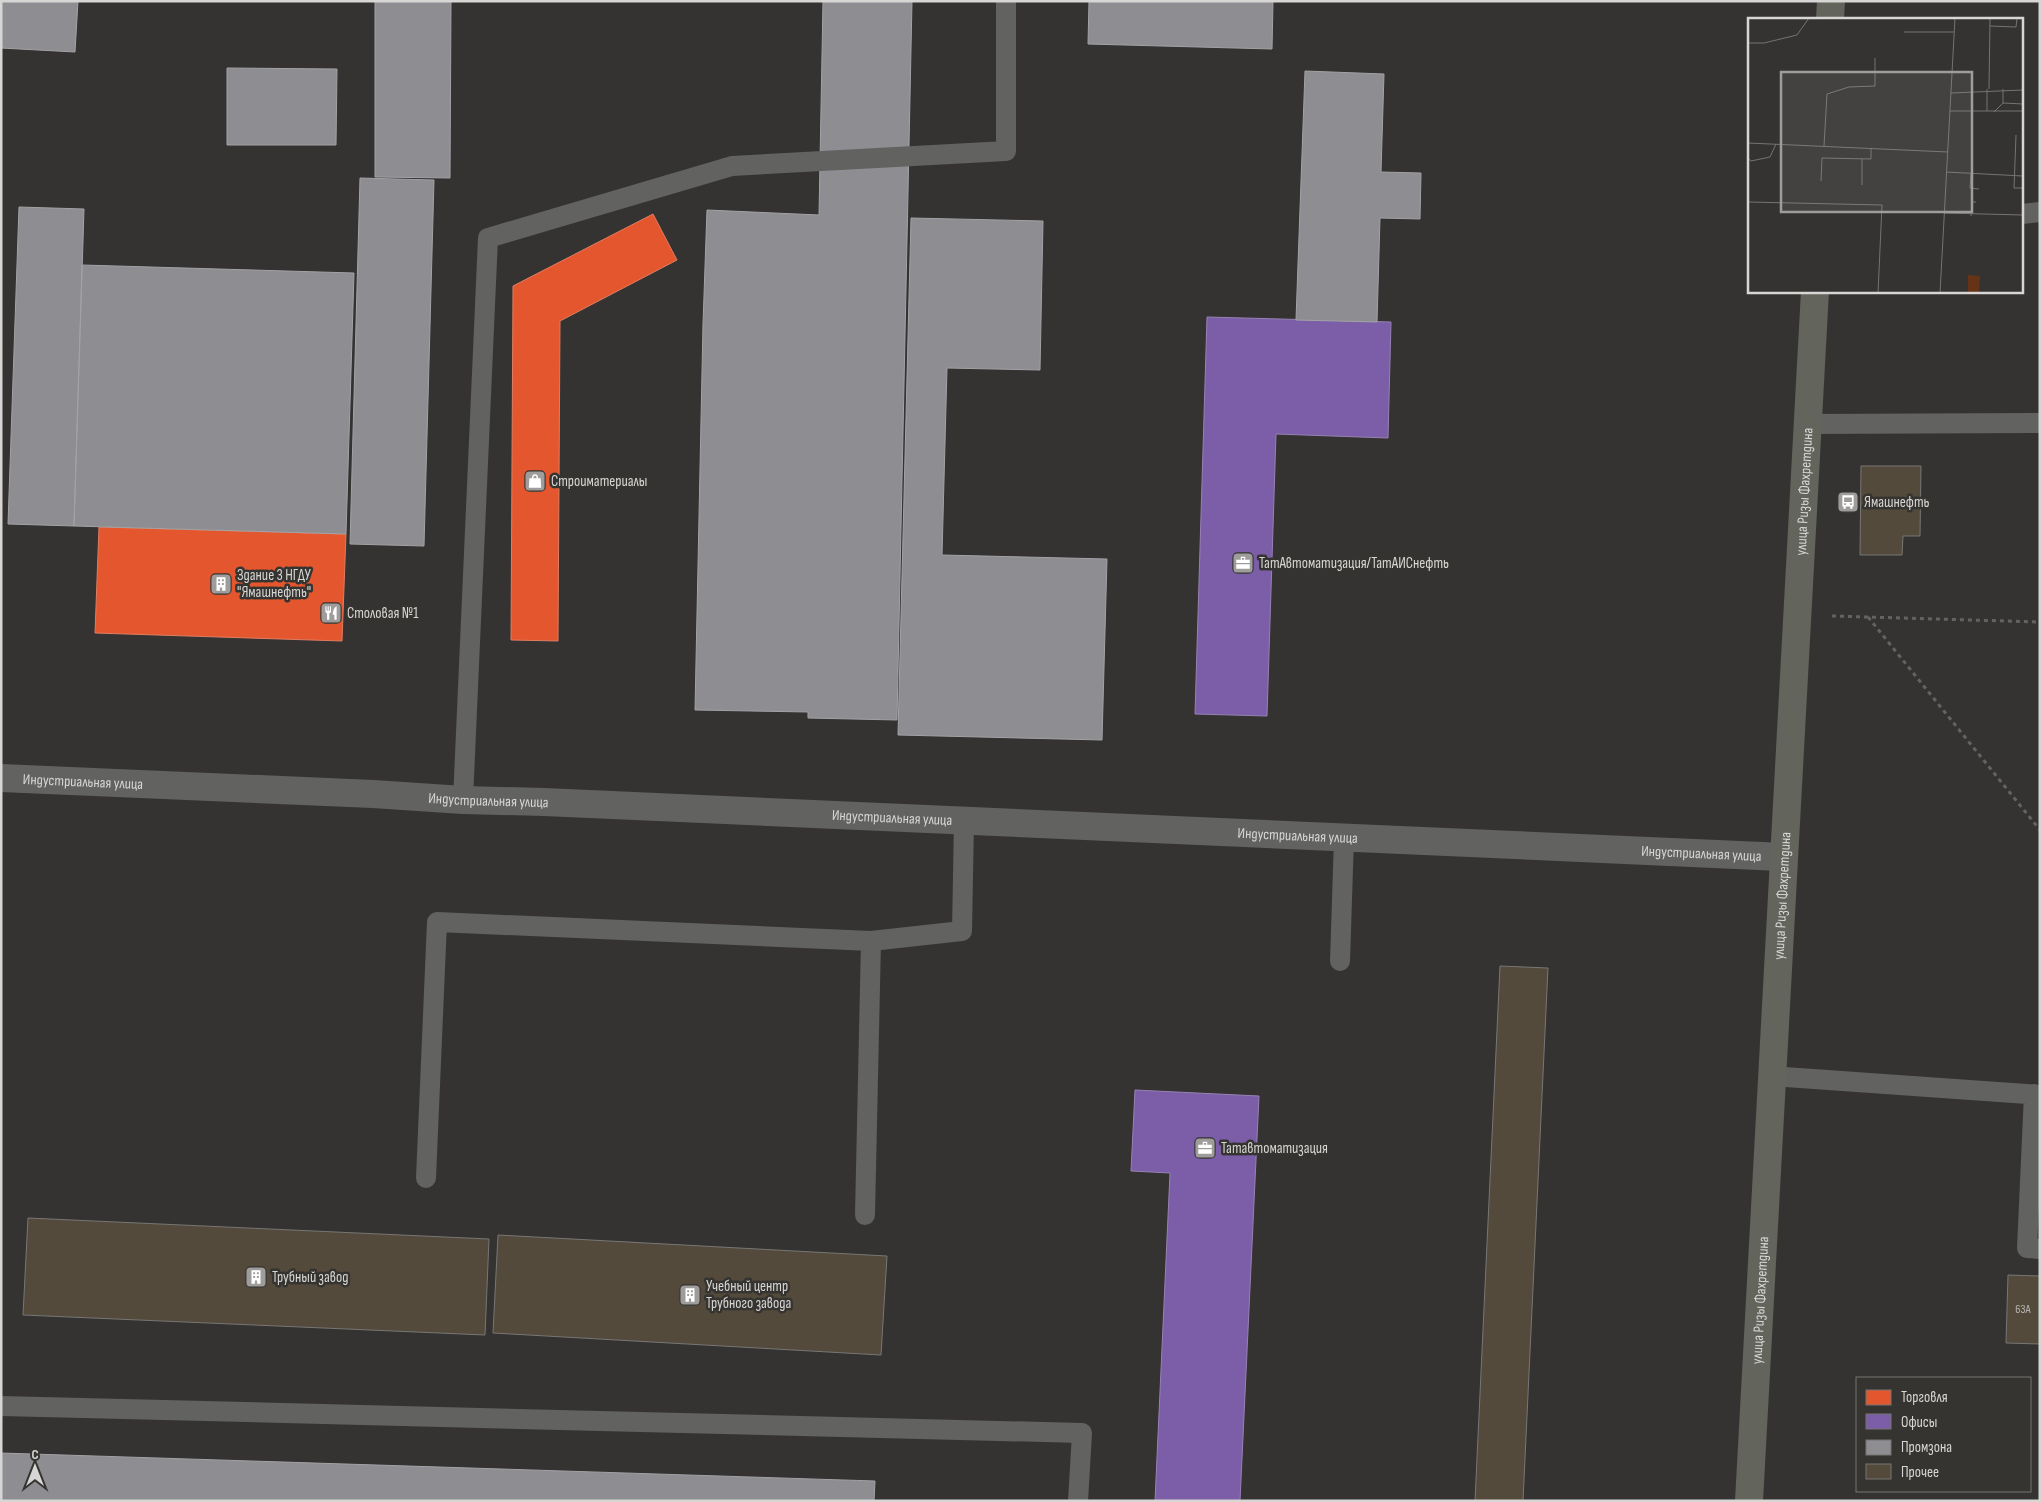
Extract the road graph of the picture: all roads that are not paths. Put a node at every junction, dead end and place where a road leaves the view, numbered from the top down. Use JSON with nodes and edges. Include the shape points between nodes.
{"nodes":[{"id":1,"x":1006,"y":1,"type":"edge"},
{"id":2,"x":1831,"y":1,"type":"edge"},
{"id":3,"x":1830,"y":18,"type":"edge"},
{"id":4,"x":2040,"y":212,"type":"edge"},
{"id":5,"x":2024,"y":214,"type":"edge"},
{"id":6,"x":1815,"y":292,"type":"edge"},
{"id":7,"x":2040,"y":423,"type":"edge"},
{"id":8,"x":1807,"y":424,"type":"junction"},
{"id":9,"x":1,"y":778,"type":"edge"},
{"id":10,"x":463,"y":800,"type":"junction"},
{"id":11,"x":964,"y":820,"type":"junction"},
{"id":12,"x":1344,"y":838,"type":"junction"},
{"id":13,"x":1783,"y":857,"type":"junction"},
{"id":14,"x":871,"y":941,"type":"junction"},
{"id":15,"x":1340,"y":961,"type":"dead end"},
{"id":16,"x":1771,"y":1076,"type":"junction"},
{"id":17,"x":2037,"y":1094,"type":"edge"},
{"id":18,"x":426,"y":1178,"type":"dead end"},
{"id":19,"x":865,"y":1215,"type":"dead end"},
{"id":20,"x":2040,"y":1250,"type":"edge"},
{"id":21,"x":1,"y":1406,"type":"edge"},
{"id":22,"x":1078,"y":1501,"type":"edge"},
{"id":23,"x":1749,"y":1501,"type":"edge"}],
"edges":[{"from":1,"to":10,"type":"lane","via":[[1006,151],[732,166],[488,238]]},
{"from":2,"to":3,"type":"main road"},
{"from":4,"to":5,"type":"lane"},
{"from":6,"to":8,"type":"main road","name":"улица Ризы Фахретдина"},
{"from":7,"to":8,"type":"lane"},
{"from":8,"to":13,"type":"main road","name":"улица Ризы Фахретдина"},
{"from":9,"to":10,"type":"street","name":"Индустриальная улица"},
{"from":10,"to":11,"type":"street","name":"Индустриальная улица"},
{"from":11,"to":12,"type":"street","name":"Индустриальная улица"},
{"from":11,"to":14,"type":"lane","via":[[962,932]]},
{"from":12,"to":13,"type":"street","name":"Индустриальная улица"},
{"from":12,"to":15,"type":"lane"},
{"from":13,"to":16,"type":"main road","name":"улица Ризы Фахретдина"},
{"from":14,"to":18,"type":"lane","via":[[437,922]]},
{"from":14,"to":19,"type":"lane"},
{"from":16,"to":17,"type":"lane"},
{"from":16,"to":23,"type":"main road","name":"улица Ризы Фахретдина"},
{"from":17,"to":20,"type":"lane","via":[[2027,1248]]},
{"from":21,"to":22,"type":"lane","via":[[1082,1434]]}]}
